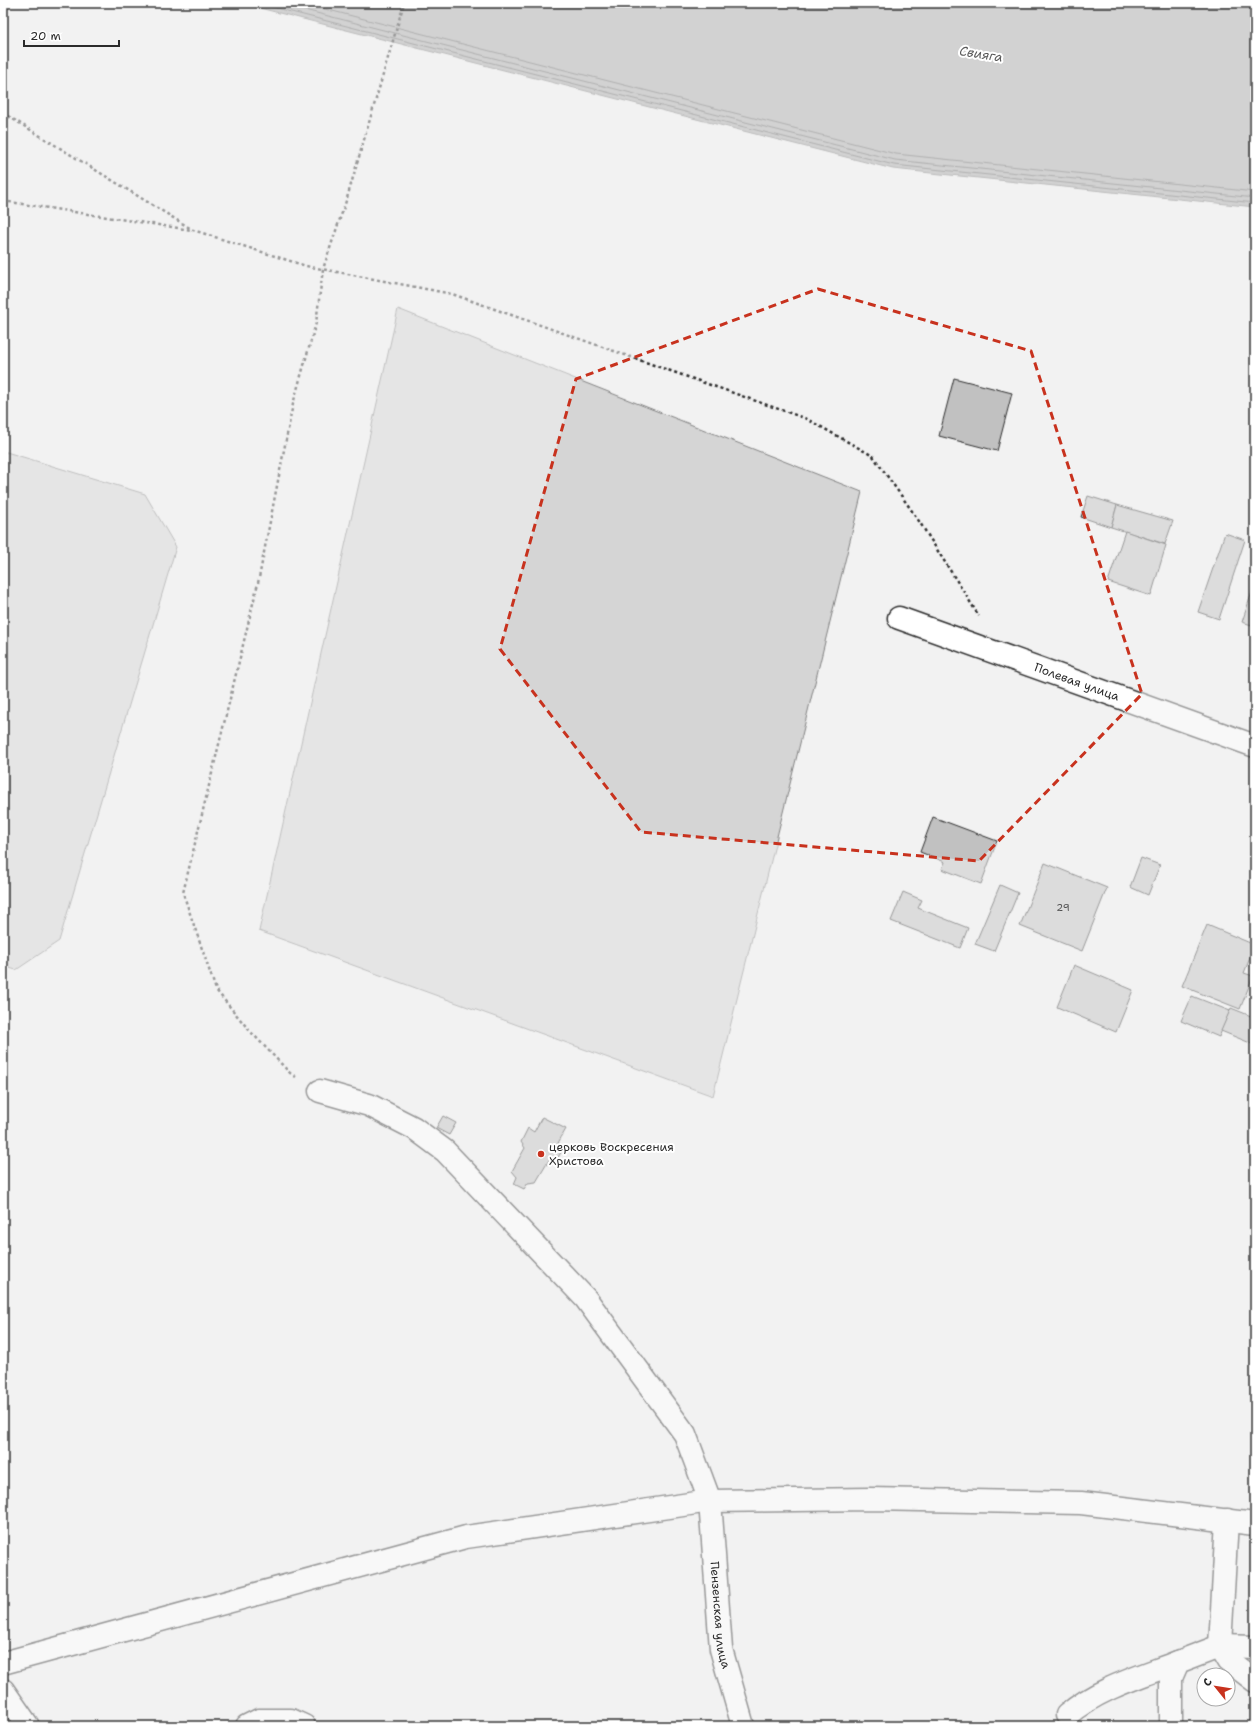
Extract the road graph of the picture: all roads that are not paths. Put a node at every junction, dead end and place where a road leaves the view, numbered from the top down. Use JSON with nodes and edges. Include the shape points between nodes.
{"nodes":[{"id":1,"x":899,"y":618,"type":"dead end"},
{"id":2,"x":1255,"y":746,"type":"edge"},
{"id":3,"x":320,"y":1091,"type":"road end"},
{"id":4,"x":710,"y":1501,"type":"junction"},
{"id":5,"x":1227,"y":1520,"type":"junction"},
{"id":6,"x":1255,"y":1524,"type":"edge"},
{"id":7,"x":1220,"y":1646,"type":"junction"},
{"id":8,"x":1255,"y":1647,"type":"edge"},
{"id":9,"x":1178,"y":1662,"type":"junction"},
{"id":10,"x":3,"y":1663,"type":"edge"},
{"id":11,"x":1255,"y":1681,"type":"edge"},
{"id":12,"x":3,"y":1690,"type":"edge"},
{"id":13,"x":1067,"y":1715,"type":"dead end"},
{"id":14,"x":28,"y":1726,"type":"edge"},
{"id":15,"x":247,"y":1726,"type":"edge"},
{"id":16,"x":304,"y":1726,"type":"edge"},
{"id":17,"x":743,"y":1726,"type":"edge"},
{"id":18,"x":1171,"y":1726,"type":"edge"}],
"edges":[{"from":1,"to":2,"type":"main road","name":"Полевая улица"},
{"from":3,"to":4,"type":"main road","name":"Пензенская улица","via":[[369,1105],[414,1128],[445,1151],[586,1299],[685,1434]]},
{"from":4,"to":5,"type":"main road","via":[[870,1499],[1081,1503]]},
{"from":4,"to":10,"type":"main road","via":[[466,1537]]},
{"from":4,"to":17,"type":"main road","name":"Пензенская улица","via":[[721,1649]]},
{"from":5,"to":6,"type":"main road"},
{"from":5,"to":7,"type":"main road"},
{"from":7,"to":8,"type":"main road"},
{"from":7,"to":9,"type":"main road"},
{"from":7,"to":11,"type":"main road","via":[[1229,1661]]},
{"from":9,"to":13,"type":"main road","via":[[1112,1686]]},
{"from":9,"to":18,"type":"main road","via":[[1171,1678]]},
{"from":12,"to":14,"type":"main road"},
{"from":15,"to":16,"type":"main road","via":[[259,1720],[291,1720]]}]}
